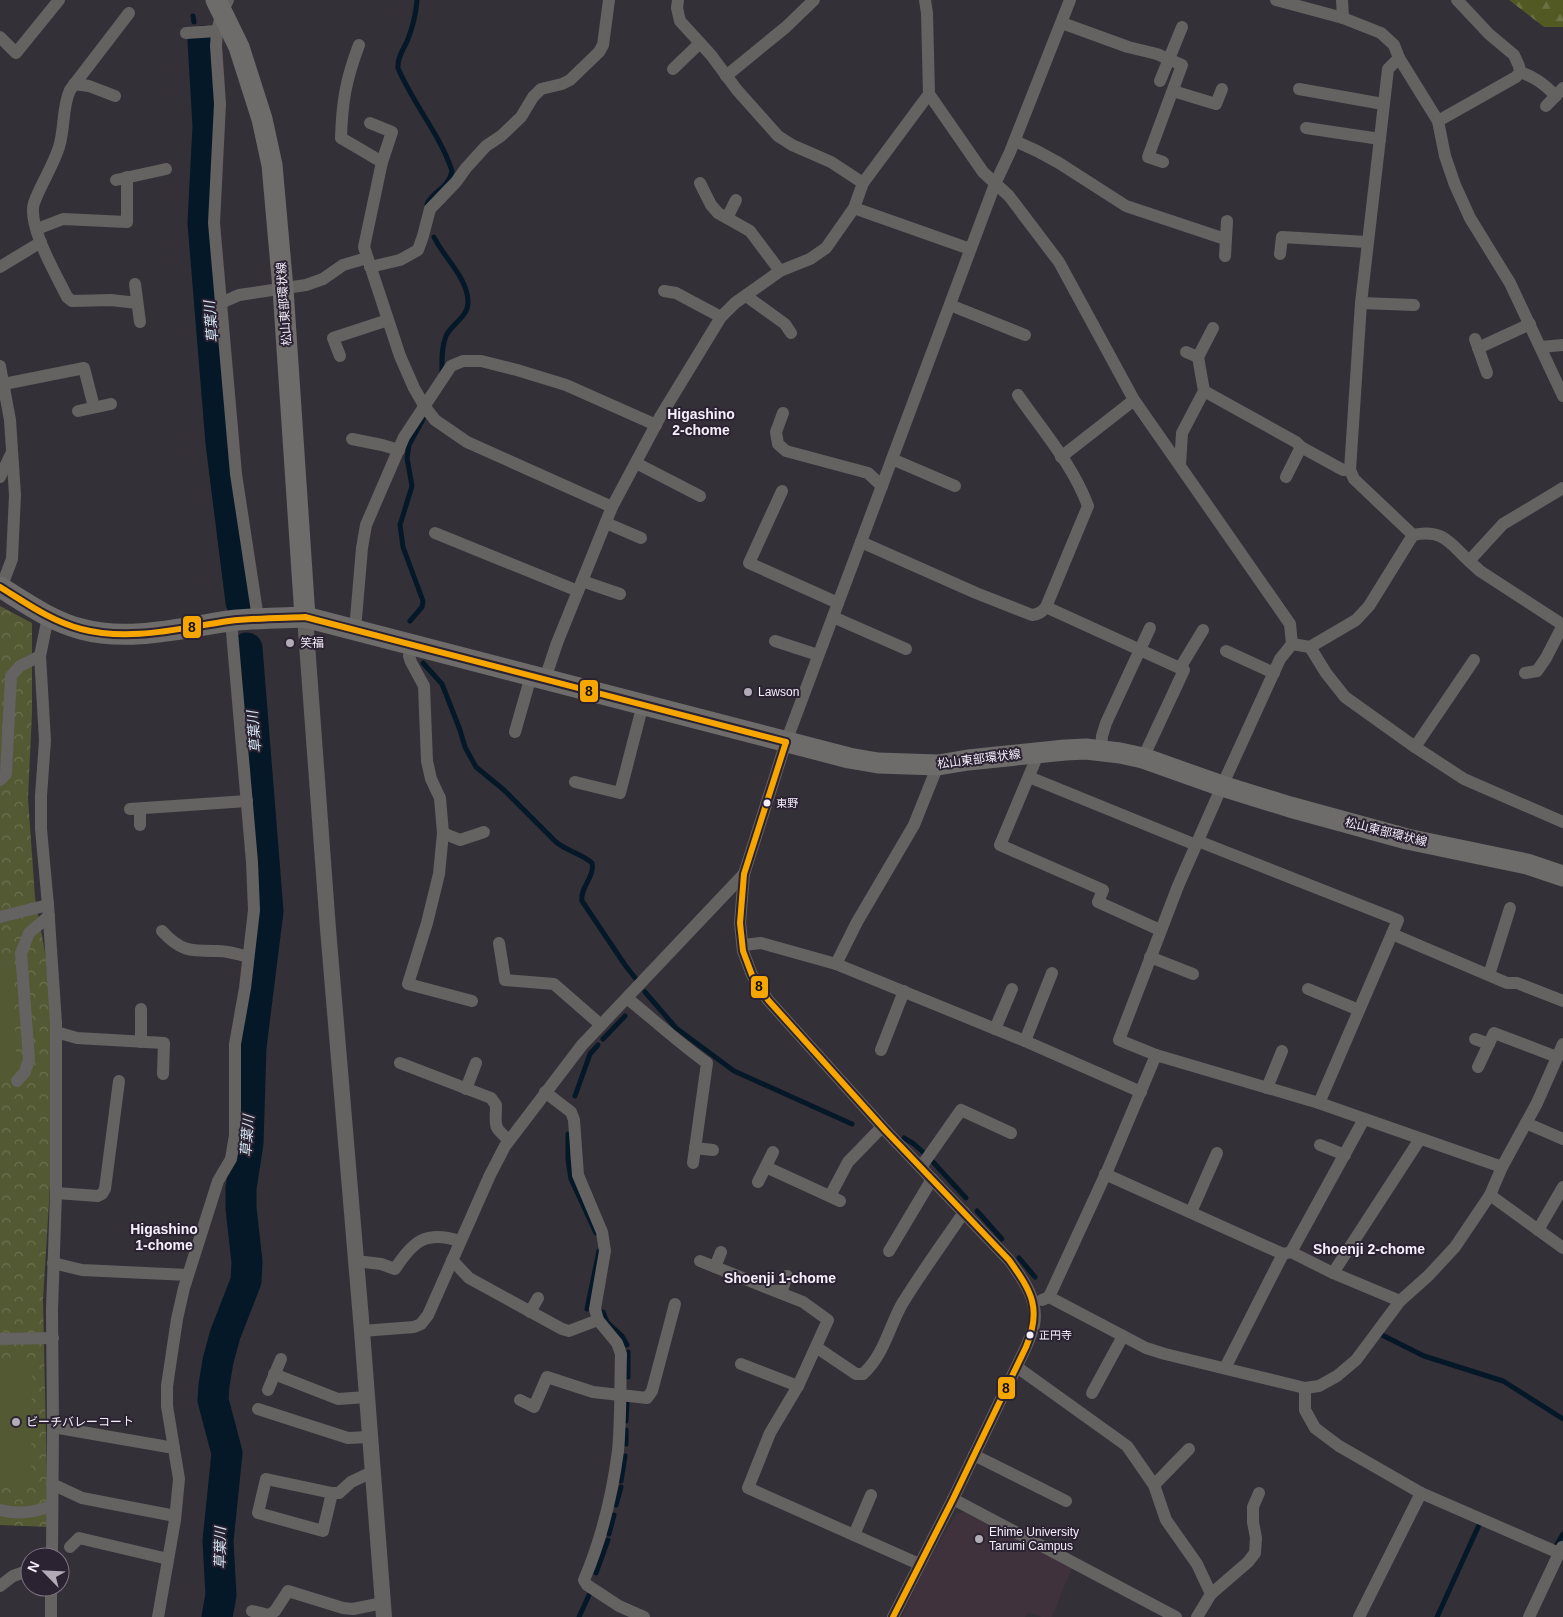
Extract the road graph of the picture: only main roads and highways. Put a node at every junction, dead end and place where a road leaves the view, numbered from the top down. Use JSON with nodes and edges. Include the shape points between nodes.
{"nodes":[{"id":1,"x":221,"y":11,"type":"edge"},
{"id":2,"x":1,"y":588,"type":"edge"},
{"id":3,"x":305,"y":617,"type":"junction"},
{"id":4,"x":1563,"y":876,"type":"edge"}],
"edges":[{"from":1,"to":3,"type":"main road","name":"松山東部環状線","via":[[239,47],[262,119],[273,175]]},
{"from":2,"to":3,"type":"main road","name":"松山東部環状線","via":[[48,617],[108,635],[144,634],[258,618]]},
{"from":3,"to":4,"type":"main road","name":"松山東部環状線","via":[[878,763],[938,765],[1086,749],[1142,758],[1222,786],[1407,839],[1527,864]]}]}
